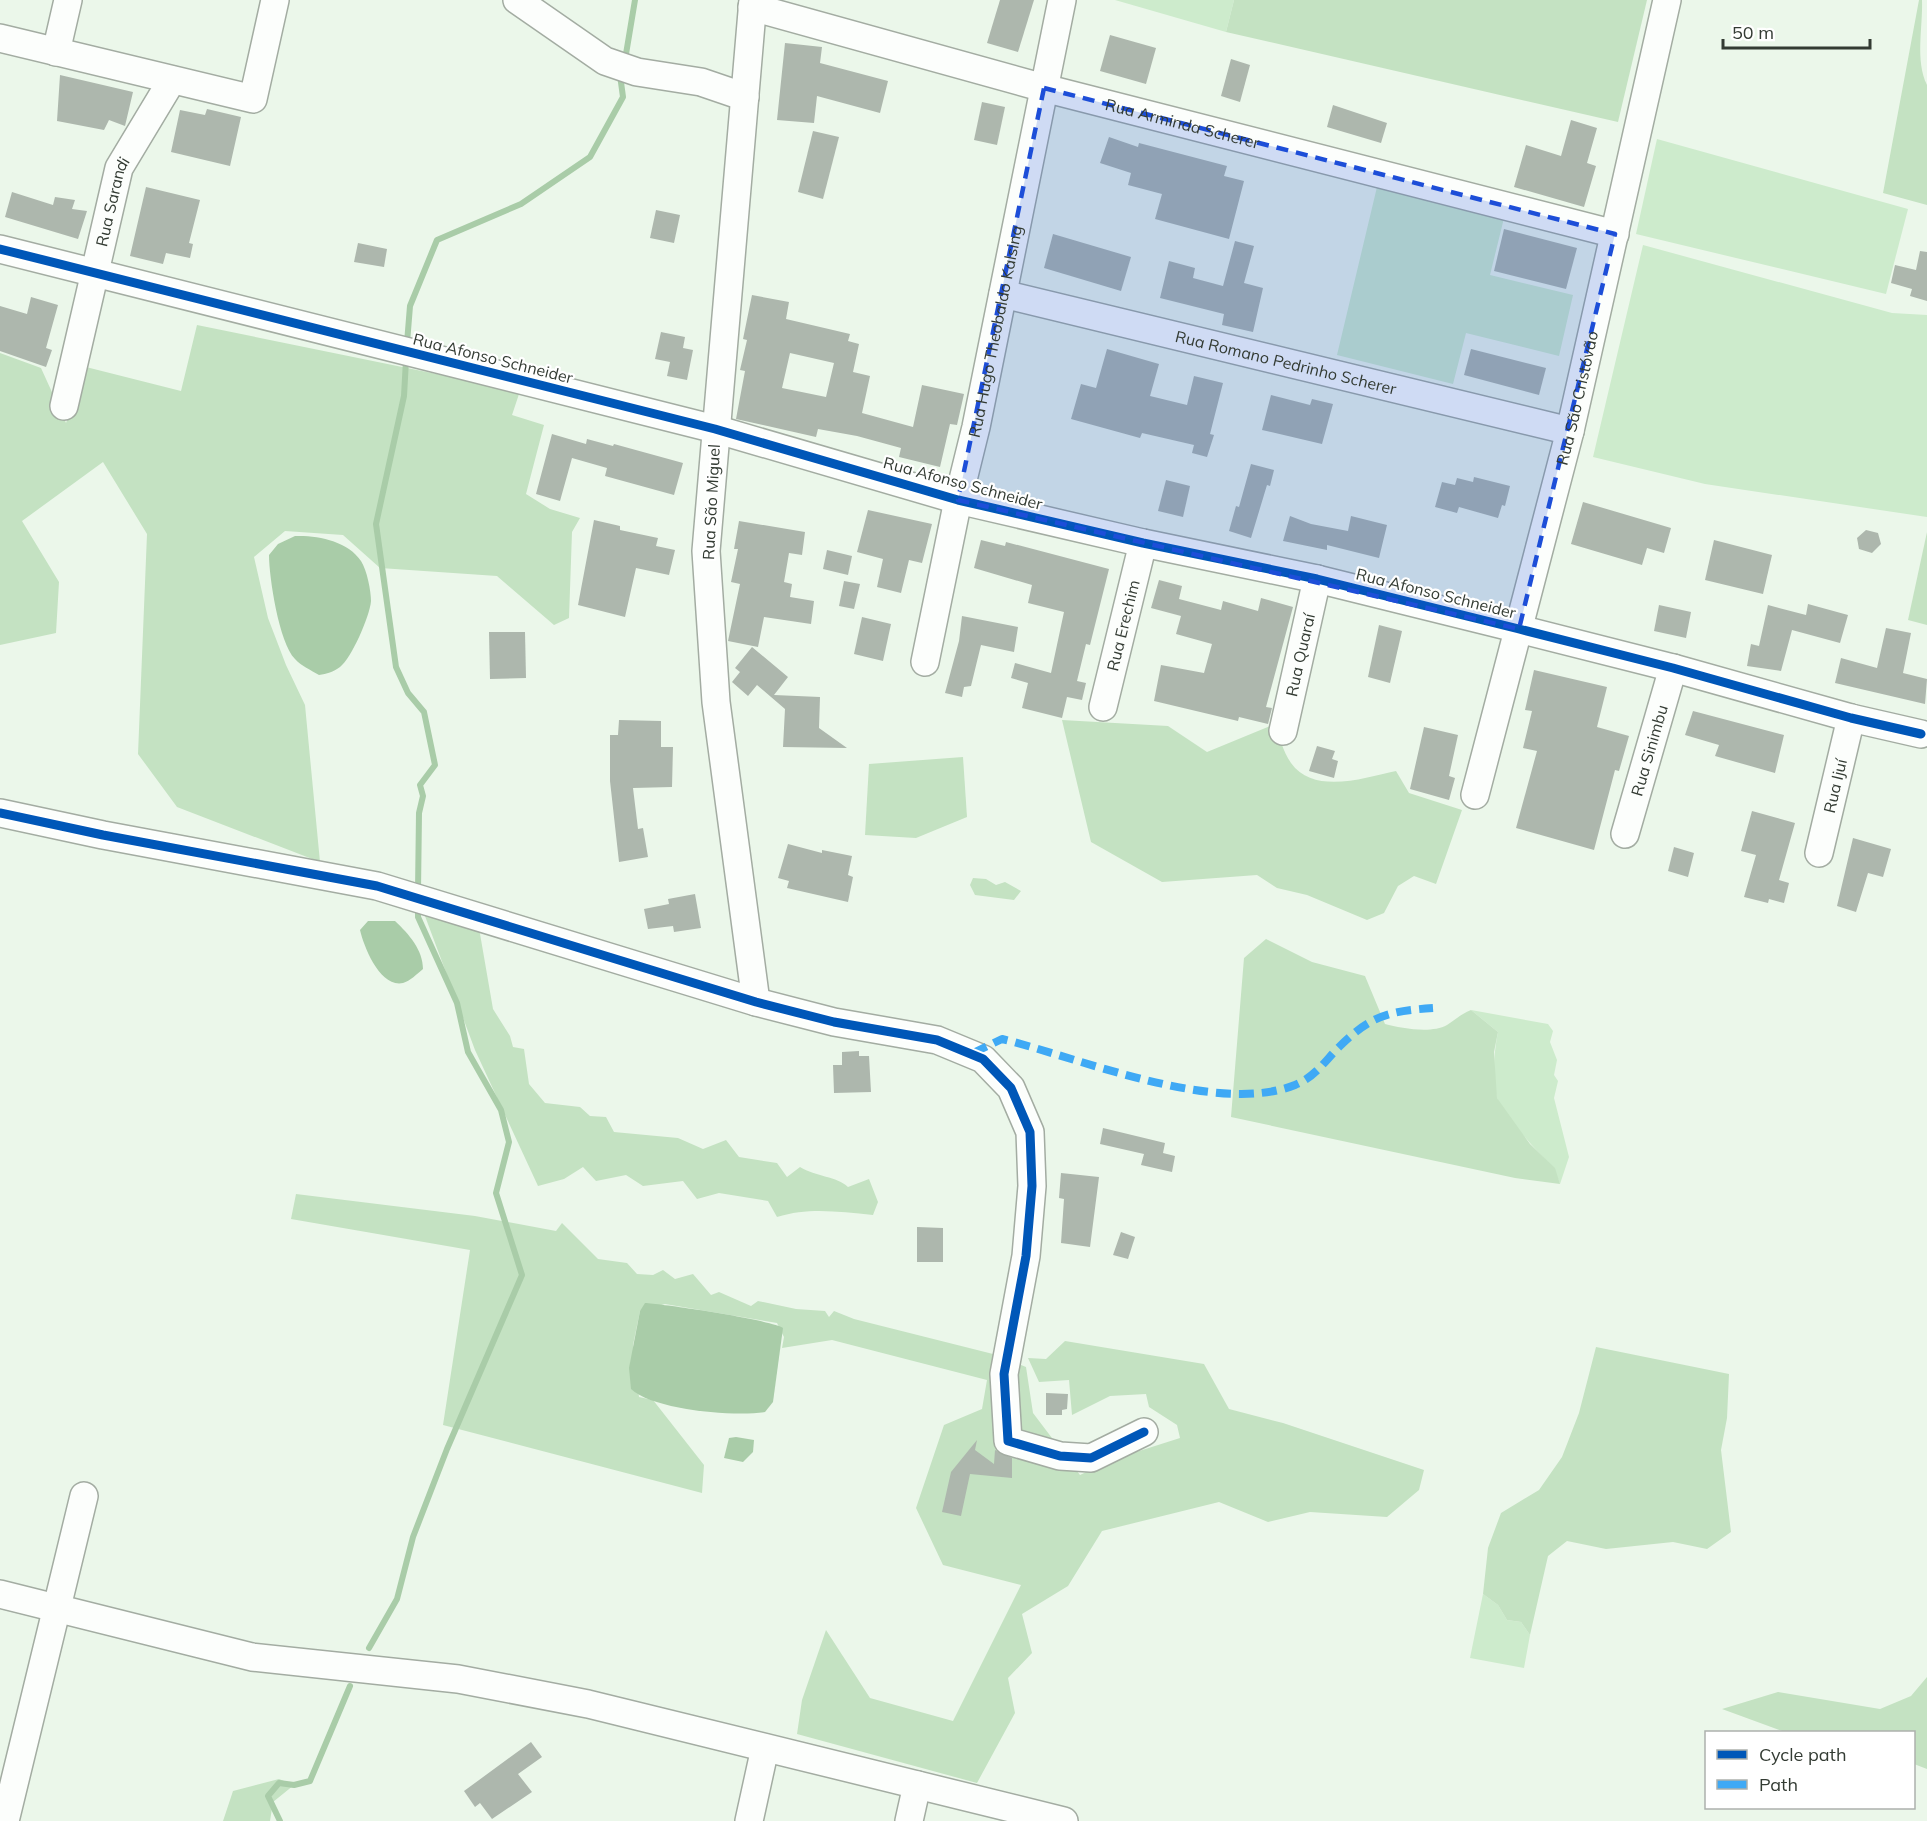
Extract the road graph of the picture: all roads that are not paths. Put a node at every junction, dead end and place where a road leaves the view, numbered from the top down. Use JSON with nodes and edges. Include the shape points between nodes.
{"nodes":[{"id":1,"x":68,"y":0,"type":"edge"},
{"id":2,"x":275,"y":0,"type":"edge"},
{"id":3,"x":517,"y":0,"type":"edge"},
{"id":4,"x":1062,"y":0,"type":"edge"},
{"id":5,"x":1667,"y":0,"type":"edge"},
{"id":6,"x":752,"y":4,"type":"edge"},
{"id":7,"x":0,"y":38,"type":"edge"},
{"id":8,"x":56,"y":52,"type":"junction"},
{"id":9,"x":172,"y":80,"type":"junction"},
{"id":10,"x":1044,"y":88,"type":"junction"},
{"id":11,"x":745,"y":97,"type":"junction"},
{"id":12,"x":1615,"y":234,"type":"junction"},
{"id":13,"x":0,"y":249,"type":"edge"},
{"id":14,"x":94,"y":270,"type":"junction"},
{"id":15,"x":1003,"y":294,"type":"junction"},
{"id":16,"x":64,"y":406,"type":"dead end"},
{"id":17,"x":715,"y":429,"type":"junction"},
{"id":18,"x":1570,"y":431,"type":"junction"},
{"id":19,"x":958,"y":500,"type":"junction"},
{"id":20,"x":1143,"y":543,"type":"junction"},
{"id":21,"x":1317,"y":579,"type":"junction"},
{"id":22,"x":1519,"y":628,"type":"junction"},
{"id":23,"x":924,"y":662,"type":"dead end"},
{"id":24,"x":1673,"y":668,"type":"junction"},
{"id":25,"x":1103,"y":707,"type":"dead end"},
{"id":26,"x":1851,"y":718,"type":"junction"},
{"id":27,"x":1283,"y":731,"type":"dead end"},
{"id":28,"x":1921,"y":734,"type":"dead end"},
{"id":29,"x":1475,"y":795,"type":"dead end"},
{"id":30,"x":0,"y":813,"type":"edge"},
{"id":31,"x":1625,"y":834,"type":"dead end"},
{"id":32,"x":1819,"y":853,"type":"dead end"},
{"id":33,"x":756,"y":1002,"type":"junction"},
{"id":34,"x":1144,"y":1432,"type":"dead end"},
{"id":35,"x":84,"y":1497,"type":"dead end"},
{"id":36,"x":0,"y":1594,"type":"edge"},
{"id":37,"x":57,"y":1608,"type":"junction"},
{"id":38,"x":765,"y":1748,"type":"junction"},
{"id":39,"x":917,"y":1785,"type":"junction"},
{"id":40,"x":5,"y":1821,"type":"edge"},
{"id":41,"x":749,"y":1821,"type":"edge"},
{"id":42,"x":909,"y":1821,"type":"edge"},
{"id":43,"x":1064,"y":1821,"type":"edge"}],
"edges":[{"from":1,"to":8,"type":"street"},
{"from":2,"to":9,"type":"street","via":[[253,99]]},
{"from":3,"to":11,"type":"street","via":[[605,61],[637,72],[701,82]]},
{"from":4,"to":10,"type":"street","name":"Rua Hugo Theobaldo Kalsing"},
{"from":5,"to":12,"type":"street","name":"Rua São Cristóvão"},
{"from":6,"to":10,"type":"street","name":"Rua Arminda Scherer"},
{"from":6,"to":11,"type":"street","name":"Rua São Miguel"},
{"from":7,"to":8,"type":"street"},
{"from":8,"to":9,"type":"street"},
{"from":9,"to":14,"type":"street","name":"Rua Sarandi","via":[[119,168]]},
{"from":10,"to":12,"type":"street","name":"Rua Arminda Scherer"},
{"from":10,"to":15,"type":"street","name":"Rua Hugo Theobaldo Kalsing"},
{"from":11,"to":17,"type":"street","name":"Rua São Miguel"},
{"from":12,"to":18,"type":"street","name":"Rua São Cristóvão"},
{"from":13,"to":14,"type":"street","name":"Rua Afonso Schneider"},
{"from":14,"to":16,"type":"street","name":"Rua Sarandi"},
{"from":14,"to":17,"type":"street","name":"Rua Afonso Schneider"},
{"from":15,"to":18,"type":"street","name":"Rua Romano Pedrinho Scherer"},
{"from":15,"to":19,"type":"street","name":"Rua Hugo Theobaldo Kalsing"},
{"from":17,"to":19,"type":"street","name":"Rua Afonso Schneider"},
{"from":17,"to":33,"type":"street","name":"Rua São Miguel","via":[[706,551],[716,702]]},
{"from":18,"to":22,"type":"street","name":"Rua São Cristóvão"},
{"from":19,"to":20,"type":"street","name":"Rua Afonso Schneider"},
{"from":19,"to":23,"type":"street","name":"Rua Hugo Theobaldo Kalsing"},
{"from":20,"to":21,"type":"street","name":"Rua Afonso Schneider"},
{"from":20,"to":25,"type":"street","name":"Rua Erechim"},
{"from":21,"to":22,"type":"street","name":"Rua Afonso Schneider"},
{"from":21,"to":27,"type":"street","name":"Rua Quaraí"},
{"from":22,"to":24,"type":"street","name":"Rua Afonso Schneider"},
{"from":22,"to":29,"type":"street","name":"Rua São Cristóvão"},
{"from":24,"to":26,"type":"street","name":"Rua Afonso Schneider"},
{"from":24,"to":31,"type":"street","name":"Rua Sinimbu"},
{"from":26,"to":28,"type":"street","name":"Rua Afonso Schneider"},
{"from":26,"to":32,"type":"street","name":"Rua Ijuí"},
{"from":30,"to":33,"type":"street","via":[[377,886]]},
{"from":33,"to":34,"type":"street","via":[[834,1022],[937,1040],[983,1059],[1011,1088],[1030,1132],[1032,1186],[1017,1317],[1004,1374],[1008,1441],[1060,1456],[1091,1458]]},
{"from":35,"to":37,"type":"street"},
{"from":36,"to":37,"type":"street"},
{"from":37,"to":38,"type":"street","via":[[252,1658],[458,1679],[588,1704]]},
{"from":37,"to":40,"type":"street"},
{"from":38,"to":39,"type":"street"},
{"from":38,"to":41,"type":"street"},
{"from":39,"to":42,"type":"street"},
{"from":39,"to":43,"type":"street"}]}
